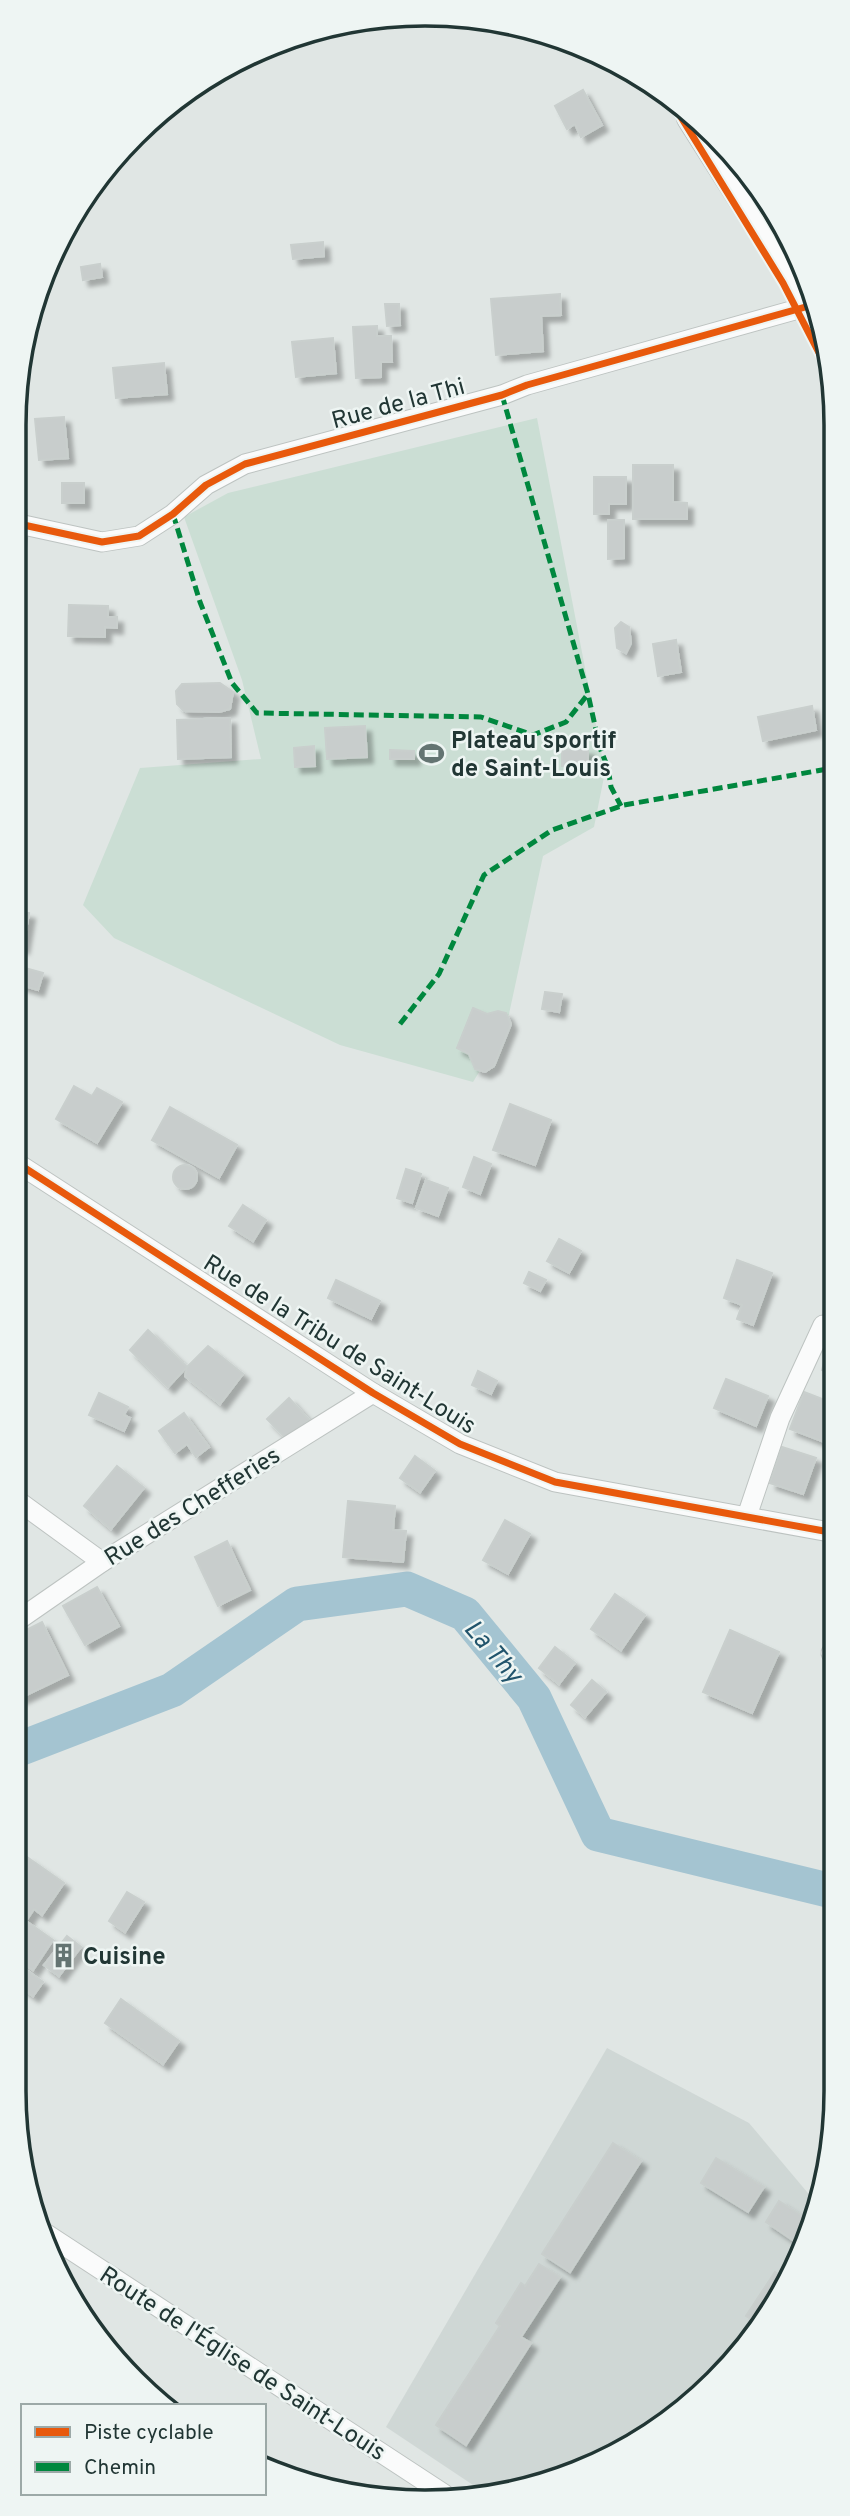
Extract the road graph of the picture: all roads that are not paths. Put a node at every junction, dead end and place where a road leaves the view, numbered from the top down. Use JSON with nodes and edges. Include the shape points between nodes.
{"nodes":[{"id":1,"x":704,"y":140,"type":"edge"},
{"id":2,"x":804,"y":299,"type":"edge"},
{"id":3,"x":806,"y":307,"type":"edge"},
{"id":4,"x":26,"y":524,"type":"edge"},
{"id":5,"x":26,"y":1169,"type":"edge"},
{"id":6,"x":823,"y":1325,"type":"dead end"},
{"id":7,"x":373,"y":1393,"type":"junction"},
{"id":8,"x":26,"y":1507,"type":"edge"},
{"id":9,"x":747,"y":1516,"type":"junction"},
{"id":10,"x":824,"y":1530,"type":"edge"},
{"id":11,"x":102,"y":1562,"type":"junction"},
{"id":12,"x":26,"y":1614,"type":"edge"},
{"id":13,"x":55,"y":2240,"type":"edge"},
{"id":14,"x":437,"y":2490,"type":"edge"}],
"edges":[{"from":1,"to":2,"type":"main road"},
{"from":3,"to":4,"type":"street","name":"Rue de la Thi","via":[[245,464],[206,485],[139,536],[102,542]]},
{"from":5,"to":7,"type":"street","name":"Rue de la Tribu de Saint-Louis"},
{"from":6,"to":9,"type":"street","via":[[780,1418]]},
{"from":7,"to":9,"type":"street","name":"Rue de la Tribu de Saint-Louis","via":[[460,1444],[555,1482]]},
{"from":7,"to":11,"type":"street","name":"Rue des Chefferies"},
{"from":8,"to":11,"type":"street"},
{"from":9,"to":10,"type":"street","name":"Rue de la Tribu de Saint-Louis"},
{"from":11,"to":12,"type":"street","name":"Rue des Chefferies"},
{"from":13,"to":14,"type":"street","name":"Route de l'Église de Saint-Louis"}]}
